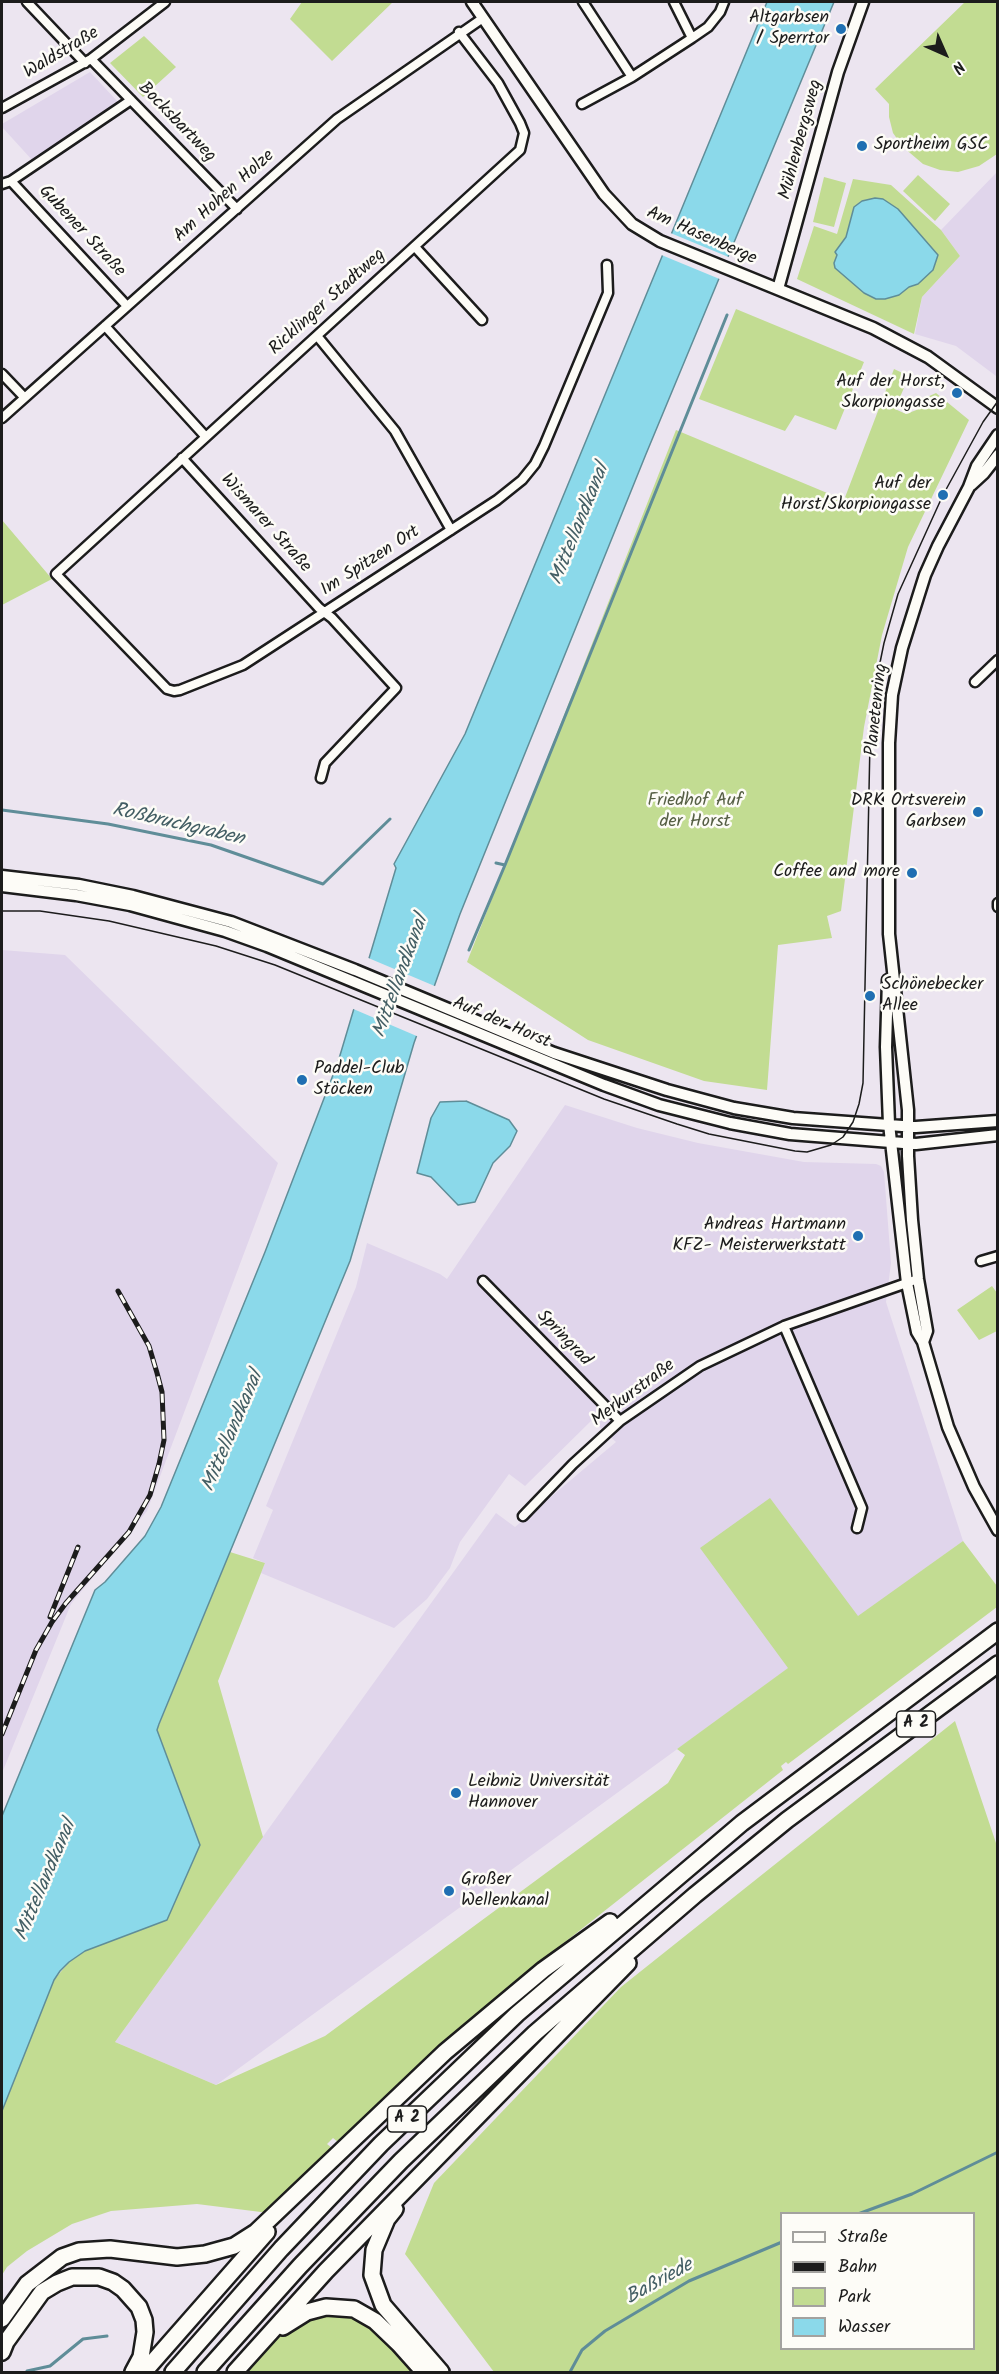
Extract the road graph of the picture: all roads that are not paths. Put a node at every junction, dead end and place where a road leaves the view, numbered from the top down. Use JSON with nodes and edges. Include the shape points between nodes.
{"nodes":[{"id":1,"x":27,"y":2,"type":"edge"},
{"id":2,"x":165,"y":2,"type":"edge"},
{"id":3,"x":472,"y":2,"type":"edge"},
{"id":4,"x":583,"y":2,"type":"edge"},
{"id":5,"x":674,"y":2,"type":"edge"},
{"id":6,"x":724,"y":2,"type":"edge"},
{"id":7,"x":863,"y":2,"type":"edge"},
{"id":8,"x":483,"y":18,"type":"junction"},
{"id":9,"x":459,"y":32,"type":"junction"},
{"id":10,"x":692,"y":38,"type":"junction"},
{"id":11,"x":88,"y":61,"type":"junction"},
{"id":12,"x":632,"y":76,"type":"junction"},
{"id":13,"x":131,"y":100,"type":"junction"},
{"id":14,"x":582,"y":104,"type":"dead end"},
{"id":15,"x":2,"y":108,"type":"edge"},
{"id":16,"x":6,"y":183,"type":"edge"},
{"id":17,"x":237,"y":209,"type":"junction"},
{"id":18,"x":415,"y":247,"type":"junction"},
{"id":19,"x":607,"y":265,"type":"dead end"},
{"id":20,"x":778,"y":289,"type":"junction"},
{"id":21,"x":127,"y":306,"type":"junction"},
{"id":22,"x":482,"y":320,"type":"dead end"},
{"id":23,"x":105,"y":326,"type":"junction"},
{"id":24,"x":318,"y":337,"type":"junction"},
{"id":25,"x":2,"y":374,"type":"edge"},
{"id":26,"x":24,"y":397,"type":"junction"},
{"id":27,"x":998,"y":408,"type":"edge"},
{"id":28,"x":2,"y":418,"type":"edge"},
{"id":29,"x":998,"y":435,"type":"edge"},
{"id":30,"x":206,"y":436,"type":"junction"},
{"id":31,"x":998,"y":455,"type":"edge"},
{"id":32,"x":182,"y":458,"type":"junction"},
{"id":33,"x":969,"y":487,"type":"junction"},
{"id":34,"x":451,"y":530,"type":"junction"},
{"id":35,"x":57,"y":573,"type":"joint"},
{"id":36,"x":324,"y":612,"type":"junction"},
{"id":37,"x":998,"y":660,"type":"edge"},
{"id":38,"x":975,"y":682,"type":"dead end"},
{"id":39,"x":321,"y":778,"type":"dead end"},
{"id":40,"x":2,"y":876,"type":"edge"},
{"id":41,"x":2,"y":886,"type":"edge"},
{"id":42,"x":890,"y":951,"type":"junction"},
{"id":43,"x":354,"y":975,"type":"junction"},
{"id":44,"x":442,"y":1012,"type":"junction"},
{"id":45,"x":998,"y":1121,"type":"edge"},
{"id":46,"x":890,"y":1124,"type":"junction"},
{"id":47,"x":908,"y":1126,"type":"junction"},
{"id":48,"x":998,"y":1135,"type":"edge"},
{"id":49,"x":891,"y":1141,"type":"junction"},
{"id":50,"x":908,"y":1143,"type":"junction"},
{"id":51,"x":998,"y":1257,"type":"edge"},
{"id":52,"x":981,"y":1261,"type":"dead end"},
{"id":53,"x":918,"y":1279,"type":"junction"},
{"id":54,"x":483,"y":1281,"type":"dead end"},
{"id":55,"x":907,"y":1283,"type":"junction"},
{"id":56,"x":784,"y":1326,"type":"junction"},
{"id":57,"x":923,"y":1342,"type":"junction"},
{"id":58,"x":620,"y":1421,"type":"junction"},
{"id":59,"x":523,"y":1516,"type":"dead end"},
{"id":60,"x":857,"y":1528,"type":"dead end"},
{"id":61,"x":998,"y":1530,"type":"edge"},
{"id":62,"x":998,"y":1631,"type":"edge"},
{"id":63,"x":998,"y":1665,"type":"edge"},
{"id":64,"x":663,"y":1888,"type":"junction"},
{"id":65,"x":695,"y":1895,"type":"junction"},
{"id":66,"x":429,"y":2165,"type":"junction"},
{"id":67,"x":317,"y":2176,"type":"junction"},
{"id":68,"x":2,"y":2319,"type":"edge"},
{"id":69,"x":2,"y":2352,"type":"edge"},
{"id":70,"x":133,"y":2373,"type":"edge"},
{"id":71,"x":144,"y":2373,"type":"edge"},
{"id":72,"x":173,"y":2373,"type":"edge"},
{"id":73,"x":205,"y":2373,"type":"edge"},
{"id":74,"x":235,"y":2373,"type":"edge"},
{"id":75,"x":424,"y":2373,"type":"edge"},
{"id":76,"x":441,"y":2373,"type":"edge"}],
"edges":[{"from":1,"to":11,"type":"street","name":"Bocksbartweg"},
{"from":2,"to":11,"type":"street","name":"Waldstraße"},
{"from":3,"to":8,"type":"street","name":"Am Hasenberge"},
{"from":4,"to":12,"type":"street"},
{"from":5,"to":10,"type":"street"},
{"from":6,"to":10,"type":"street","via":[[708,27]]},
{"from":7,"to":20,"type":"street","name":"Mühlenbergsweg","via":[[841,62]]},
{"from":8,"to":9,"type":"street","name":"Am Hohen Holze"},
{"from":8,"to":20,"type":"street","name":"Am Hasenberge","via":[[604,194],[632,224],[660,241]]},
{"from":9,"to":17,"type":"street","name":"Am Hohen Holze","via":[[337,119]]},
{"from":9,"to":18,"type":"street","name":"Ricklinger Stadtweg","via":[[498,82],[520,123],[524,143]]},
{"from":10,"to":12,"type":"street"},
{"from":11,"to":13,"type":"street","name":"Bocksbartweg"},
{"from":11,"to":15,"type":"street","name":"Waldstraße"},
{"from":12,"to":14,"type":"street"},
{"from":13,"to":16,"type":"street"},
{"from":13,"to":17,"type":"street","name":"Bocksbartweg"},
{"from":16,"to":21,"type":"street","name":"Gubener Straße"},
{"from":17,"to":21,"type":"street","name":"Am Hohen Holze"},
{"from":18,"to":22,"type":"street"},
{"from":18,"to":24,"type":"street","name":"Ricklinger Stadtweg"},
{"from":19,"to":34,"type":"street","name":"Im Spitzen Ort","via":[[608,293],[535,464],[514,487]]},
{"from":20,"to":27,"type":"street","name":"Am Hasenberge","via":[[873,328],[928,357]]},
{"from":21,"to":23,"type":"street","name":"Am Hohen Holze"},
{"from":23,"to":26,"type":"street","name":"Am Hohen Holze"},
{"from":23,"to":30,"type":"street"},
{"from":24,"to":30,"type":"street","name":"Ricklinger Stadtweg"},
{"from":24,"to":34,"type":"street","via":[[395,431]]},
{"from":25,"to":26,"type":"street"},
{"from":26,"to":28,"type":"street","name":"Am Hohen Holze"},
{"from":29,"to":33,"type":"street","name":"Planetenring","via":[[977,466]]},
{"from":30,"to":32,"type":"street","name":"Ricklinger Stadtweg"},
{"from":31,"to":33,"type":"street","name":"Planetenring"},
{"from":32,"to":35,"type":"street","name":"Ricklinger Stadtweg"},
{"from":32,"to":36,"type":"street","name":"Wismarer Straße"},
{"from":33,"to":42,"type":"street","name":"Planetenring","via":[[925,575],[892,695],[888,789]]},
{"from":34,"to":36,"type":"street","name":"Im Spitzen Ort"},
{"from":35,"to":36,"type":"street","name":"Im Spitzen Ort","via":[[162,685],[174,691],[243,664]]},
{"from":36,"to":39,"type":"street","name":"Wismarer Straße","via":[[396,688],[325,763]]},
{"from":37,"to":38,"type":"street"},
{"from":40,"to":43,"type":"street","name":"Auf der Horst","via":[[79,885],[187,909],[273,937]]},
{"from":41,"to":43,"type":"street","name":"Auf der Horst","via":[[76,895],[183,918]]},
{"from":42,"to":46,"type":"street","name":"Planetenring","via":[[886,1047]]},
{"from":42,"to":47,"type":"street","name":"Planetenring"},
{"from":43,"to":44,"type":"street","name":"Auf der Horst"},
{"from":44,"to":46,"type":"street","name":"Auf der Horst","via":[[554,1053],[734,1108],[794,1118]]},
{"from":44,"to":49,"type":"street","name":"Auf der Horst","via":[[604,1085],[659,1105],[790,1134]]},
{"from":45,"to":47,"type":"street","name":"Auf der Horst"},
{"from":46,"to":47,"type":"street","name":"Auf der Horst"},
{"from":46,"to":49,"type":"street","name":"Planetenring"},
{"from":47,"to":50,"type":"street","name":"Planetenring"},
{"from":48,"to":50,"type":"street","name":"Auf der Horst"},
{"from":49,"to":50,"type":"street","name":"Auf der Horst"},
{"from":49,"to":55,"type":"street"},
{"from":50,"to":53,"type":"street"},
{"from":51,"to":52,"type":"street"},
{"from":53,"to":55,"type":"street","name":"Merkurstraße"},
{"from":53,"to":57,"type":"street","via":[[927,1331]]},
{"from":54,"to":58,"type":"street","name":"Springrad"},
{"from":55,"to":56,"type":"street","name":"Merkurstraße"},
{"from":55,"to":57,"type":"street","via":[[917,1332]]},
{"from":56,"to":58,"type":"street","name":"Merkurstraße","via":[[700,1366]]},
{"from":56,"to":60,"type":"street","via":[[862,1508]]},
{"from":57,"to":61,"type":"street","via":[[948,1426]]},
{"from":58,"to":59,"type":"street","name":"Merkurstraße"},
{"from":62,"to":64,"type":"highway","number":"A 2","via":[[751,1816]]},
{"from":63,"to":65,"type":"highway","number":"A 2","via":[[787,1820]]},
{"from":64,"to":67,"type":"highway","via":[[592,1934],[504,2001]]},
{"from":64,"to":72,"type":"highway","number":"A 2","via":[[517,2014],[423,2103],[281,2249]]},
{"from":65,"to":66,"type":"highway"},
{"from":65,"to":73,"type":"highway","number":"A 2","via":[[471,2092],[300,2266]]},
{"from":66,"to":74,"type":"highway","via":[[326,2271]]},
{"from":66,"to":76,"type":"highway","via":[[387,2219],[374,2250],[372,2275],[383,2305]]},
{"from":67,"to":68,"type":"highway","via":[[256,2232],[234,2246],[177,2257],[110,2249],[79,2251],[62,2257],[27,2284]]},
{"from":67,"to":71,"type":"highway"},
{"from":69,"to":70,"type":"highway","via":[[42,2292],[72,2277],[99,2277],[123,2289],[140,2307],[145,2332],[141,2357]]},
{"from":74,"to":75,"type":"highway","via":[[289,2322],[307,2312],[341,2306],[375,2322]]}]}
